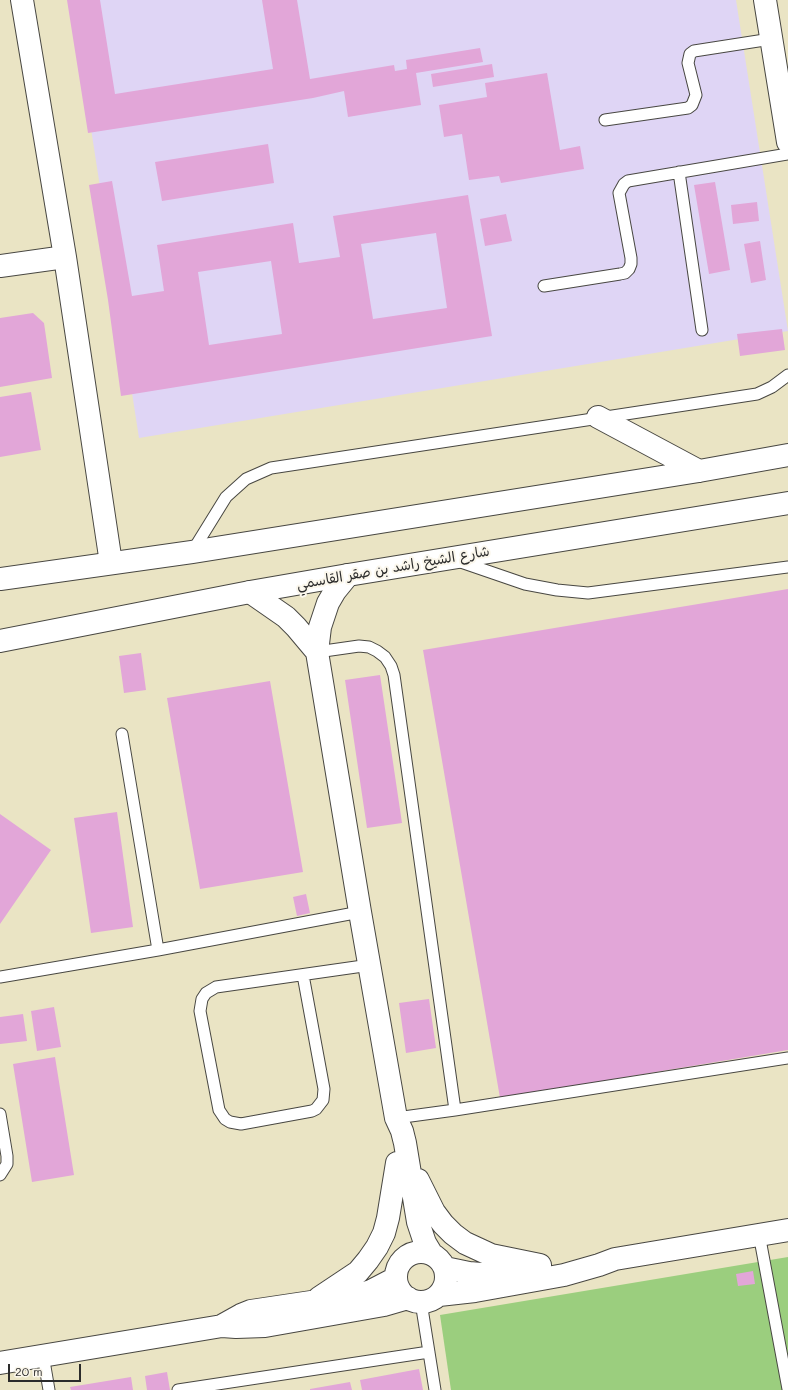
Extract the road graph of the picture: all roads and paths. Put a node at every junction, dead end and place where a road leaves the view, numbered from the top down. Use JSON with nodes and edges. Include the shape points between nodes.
{"nodes":[{"id":1,"x":22,"y":0,"type":"edge"},
{"id":2,"x":765,"y":0,"type":"edge"},
{"id":3,"x":771,"y":38,"type":"junction"},
{"id":4,"x":605,"y":120,"type":"dead end"},
{"id":5,"x":788,"y":142,"type":"edge"},
{"id":6,"x":788,"y":154,"type":"edge"},
{"id":7,"x":679,"y":172,"type":"junction"},
{"id":8,"x":65,"y":258,"type":"junction"},
{"id":9,"x":0,"y":266,"type":"edge"},
{"id":10,"x":544,"y":286,"type":"dead end"},
{"id":11,"x":702,"y":330,"type":"dead end"},
{"id":12,"x":788,"y":375,"type":"edge"},
{"id":13,"x":598,"y":417,"type":"junction"},
{"id":14,"x":788,"y":455,"type":"edge"},
{"id":15,"x":699,"y":471,"type":"junction"},
{"id":16,"x":788,"y":503,"type":"edge"},
{"id":17,"x":192,"y":552,"type":"junction"},
{"id":18,"x":448,"y":558,"type":"junction"},
{"id":19,"x":111,"y":563,"type":"junction"},
{"id":20,"x":788,"y":567,"type":"edge"},
{"id":21,"x":348,"y":575,"type":"junction"},
{"id":22,"x":0,"y":579,"type":"edge"},
{"id":23,"x":250,"y":592,"type":"junction"},
{"id":24,"x":0,"y":641,"type":"edge"},
{"id":25,"x":317,"y":652,"type":"junction"},
{"id":26,"x":122,"y":734,"type":"dead end"},
{"id":27,"x":360,"y":912,"type":"junction"},
{"id":28,"x":158,"y":950,"type":"junction"},
{"id":29,"x":370,"y":965,"type":"junction"},
{"id":30,"x":303,"y":975,"type":"junction"},
{"id":31,"x":0,"y":977,"type":"edge"},
{"id":32,"x":788,"y":1058,"type":"edge"},
{"id":33,"x":455,"y":1110,"type":"junction"},
{"id":34,"x":0,"y":1114,"type":"edge"},
{"id":35,"x":396,"y":1118,"type":"junction"},
{"id":36,"x":402,"y":1162,"type":"junction"},
{"id":37,"x":0,"y":1175,"type":"edge"},
{"id":38,"x":788,"y":1230,"type":"edge"},
{"id":39,"x":760,"y":1234,"type":"junction"},
{"id":40,"x":615,"y":1259,"type":"junction"},
{"id":41,"x":438,"y":1260,"type":"junction"},
{"id":42,"x":540,"y":1265,"type":"junction"},
{"id":43,"x":398,"y":1270,"type":"junction"},
{"id":44,"x":423,"y":1299,"type":"junction"},
{"id":45,"x":313,"y":1302,"type":"junction"},
{"id":46,"x":222,"y":1326,"type":"junction"},
{"id":47,"x":429,"y":1352,"type":"junction"},
{"id":48,"x":43,"y":1355,"type":"junction"},
{"id":49,"x":0,"y":1363,"type":"edge"},
{"id":50,"x":788,"y":1389,"type":"edge"},
{"id":51,"x":48,"y":1390,"type":"edge"},
{"id":52,"x":178,"y":1390,"type":"edge"},
{"id":53,"x":435,"y":1390,"type":"edge"}],
"edges":[{"from":1,"to":8,"type":"street"},
{"from":2,"to":3,"type":"street"},
{"from":3,"to":4,"type":"lane","via":[[694,51],[688,63],[696,95],[688,108]]},
{"from":3,"to":5,"type":"street"},
{"from":6,"to":7,"type":"lane"},
{"from":7,"to":10,"type":"lane","via":[[633,180],[624,184],[621,189],[619,199],[631,264],[625,273]]},
{"from":7,"to":11,"type":"lane"},
{"from":8,"to":9,"type":"street"},
{"from":8,"to":19,"type":"street"},
{"from":12,"to":13,"type":"lane","via":[[757,394]]},
{"from":13,"to":15,"type":"street"},
{"from":13,"to":17,"type":"lane","via":[[271,468],[246,479],[226,497]]},
{"from":14,"to":15,"type":"street"},
{"from":15,"to":17,"type":"street"},
{"from":16,"to":18,"type":"street","name":"شارع الشيخ راشد بن صقر القاسمي"},
{"from":17,"to":19,"type":"street"},
{"from":18,"to":20,"type":"lane","via":[[525,584],[588,593]]},
{"from":18,"to":21,"type":"street","name":"شارع الشيخ راشد بن صقر القاسمي"},
{"from":19,"to":22,"type":"street"},
{"from":21,"to":23,"type":"street","name":"شارع الشيخ راشد بن صقر القاسمي"},
{"from":21,"to":25,"type":"street","via":[[328,603],[320,627]]},
{"from":23,"to":24,"type":"street","name":"شارع الشيخ راشد بن صقر القاسمي"},
{"from":23,"to":25,"type":"street","via":[[286,617]]},
{"from":25,"to":27,"type":"street"},
{"from":25,"to":33,"type":"lane","via":[[369,647],[385,657],[394,675]]},
{"from":26,"to":28,"type":"lane"},
{"from":27,"to":28,"type":"lane"},
{"from":27,"to":29,"type":"street"},
{"from":28,"to":31,"type":"lane"},
{"from":29,"to":30,"type":"lane"},
{"from":29,"to":35,"type":"street"},
{"from":30,"to":30,"type":"lane","via":[[216,987],[202,999],[200,1011],[219,1110],[230,1122],[241,1124],[312,1111],[323,1100],[324,1089]]},
{"from":32,"to":33,"type":"lane"},
{"from":33,"to":35,"type":"lane"},
{"from":34,"to":37,"type":"lane","via":[[8,1156]]},
{"from":35,"to":36,"type":"street","via":[[402,1131]]},
{"from":36,"to":41,"type":"street","via":[[425,1243]]},
{"from":36,"to":42,"type":"street","via":[[434,1212],[453,1234],[465,1243],[491,1256]]},
{"from":36,"to":43,"type":"street","via":[[406,1236]]},
{"from":36,"to":45,"type":"street","via":[[384,1233],[377,1248],[358,1272]]},
{"from":38,"to":39,"type":"street"},
{"from":39,"to":40,"type":"street"},
{"from":39,"to":50,"type":"lane"},
{"from":40,"to":42,"type":"street","via":[[579,1259]]},
{"from":40,"to":44,"type":"street","via":[[564,1275]]},
{"from":41,"to":42,"type":"street","via":[[470,1273],[481,1274]]},
{"from":41,"to":43,"type":"street","via":[[423,1251],[414,1252],[406,1256]]},
{"from":41,"to":44,"type":"street","via":[[447,1276],[444,1290]]},
{"from":43,"to":44,"type":"street","via":[[399,1289]]},
{"from":43,"to":45,"type":"street","via":[[371,1291]]},
{"from":44,"to":46,"type":"street","via":[[265,1326]]},
{"from":44,"to":47,"type":"lane"},
{"from":45,"to":46,"type":"street","via":[[251,1312],[240,1315]]},
{"from":46,"to":48,"type":"street"},
{"from":47,"to":52,"type":"lane"},
{"from":47,"to":53,"type":"lane"},
{"from":48,"to":49,"type":"street"},
{"from":48,"to":51,"type":"lane"}]}
